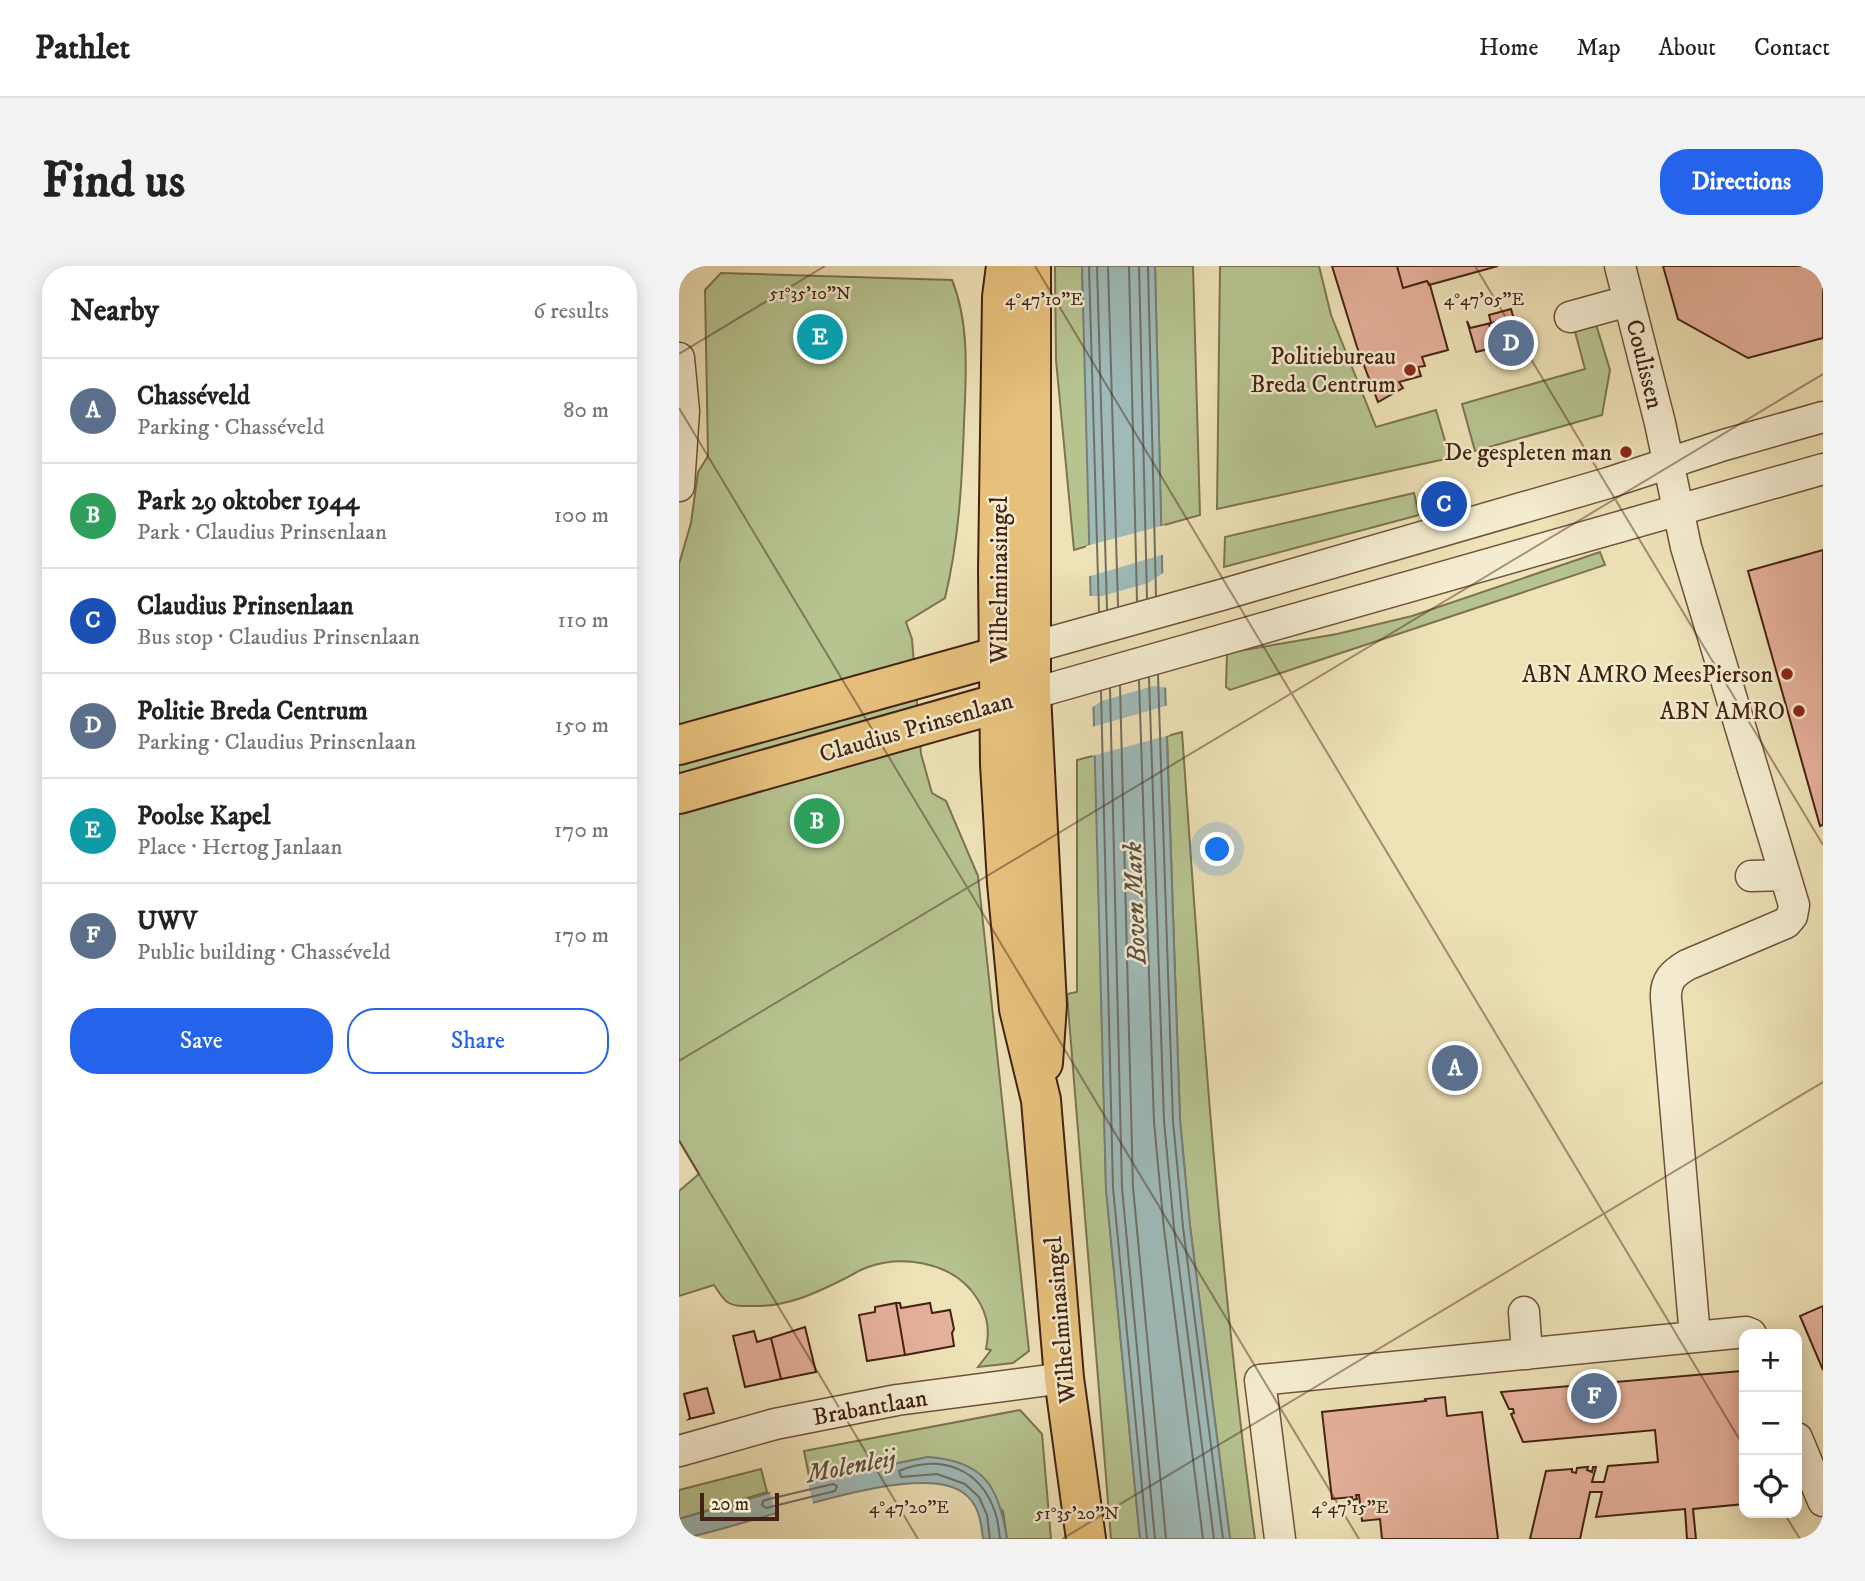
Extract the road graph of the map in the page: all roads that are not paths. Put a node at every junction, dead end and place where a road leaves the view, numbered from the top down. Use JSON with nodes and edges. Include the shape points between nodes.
{"nodes":[{"id":1,"x":1006,"y":266,"type":"edge"},
{"id":2,"x":1031,"y":266,"type":"edge"},
{"id":3,"x":1620,"y":266,"type":"edge"},
{"id":4,"x":1628,"y":301,"type":"junction"},
{"id":5,"x":1570,"y":317,"type":"dead end"},
{"id":6,"x":679,"y":358,"type":"edge"},
{"id":7,"x":1823,"y":417,"type":"edge"},
{"id":8,"x":1668,"y":463,"type":"junction"},
{"id":9,"x":1823,"y":469,"type":"edge"},
{"id":10,"x":679,"y":486,"type":"edge"},
{"id":11,"x":1678,"y":510,"type":"junction"},
{"id":12,"x":1015,"y":652,"type":"junction"},
{"id":13,"x":1015,"y":699,"type":"junction"},
{"id":14,"x":679,"y":745,"type":"edge"},
{"id":15,"x":679,"y":794,"type":"edge"},
{"id":16,"x":1785,"y":875,"type":"junction"},
{"id":17,"x":1751,"y":876,"type":"dead end"},
{"id":18,"x":1524,"y":1312,"type":"dead end"},
{"id":19,"x":1739,"y":1333,"type":"edge"},
{"id":20,"x":1695,"y":1337,"type":"junction"},
{"id":21,"x":1527,"y":1354,"type":"junction"},
{"id":22,"x":1064,"y":1378,"type":"junction"},
{"id":23,"x":1802,"y":1450,"type":"edge"},
{"id":24,"x":679,"y":1451,"type":"edge"},
{"id":25,"x":1823,"y":1502,"type":"edge"},
{"id":26,"x":1086,"y":1539,"type":"edge"},
{"id":27,"x":1280,"y":1539,"type":"edge"}],
"edges":[{"from":1,"to":12,"type":"main road","name":"Wilhelminasingel","via":[[999,475]]},
{"from":2,"to":12,"type":"main road","name":"Wilhelminasingel"},
{"from":3,"to":4,"type":"street","name":"Coulissen"},
{"from":4,"to":5,"type":"street"},
{"from":4,"to":8,"type":"street","name":"Coulissen"},
{"from":6,"to":10,"type":"street","via":[[684,442]]},
{"from":7,"to":8,"type":"street","name":"Claudius Prinsenlaan"},
{"from":8,"to":11,"type":"street"},
{"from":8,"to":12,"type":"street","name":"Claudius Prinsenlaan"},
{"from":9,"to":11,"type":"street","name":"Claudius Prinsenlaan"},
{"from":11,"to":13,"type":"street","name":"Claudius Prinsenlaan"},
{"from":11,"to":16,"type":"street"},
{"from":12,"to":13,"type":"main road","name":"Wilhelminasingel"},
{"from":12,"to":14,"type":"main road","name":"Claudius Prinsenlaan"},
{"from":13,"to":15,"type":"main road","name":"Claudius Prinsenlaan"},
{"from":13,"to":22,"type":"main road","name":"Wilhelminasingel","via":[[1048,1005],[1041,1100]]},
{"from":16,"to":17,"type":"street"},
{"from":16,"to":20,"type":"street","via":[[1794,905],[1789,920],[1687,965],[1676,971],[1667,986]]},
{"from":18,"to":21,"type":"street"},
{"from":19,"to":20,"type":"street"},
{"from":20,"to":21,"type":"street"},
{"from":21,"to":27,"type":"street","via":[[1260,1380]]},
{"from":22,"to":24,"type":"street","name":"Brabantlaan","via":[[897,1401],[775,1424]]},
{"from":22,"to":26,"type":"main road","name":"Wilhelminasingel"},
{"from":23,"to":25,"type":"street"}]}
